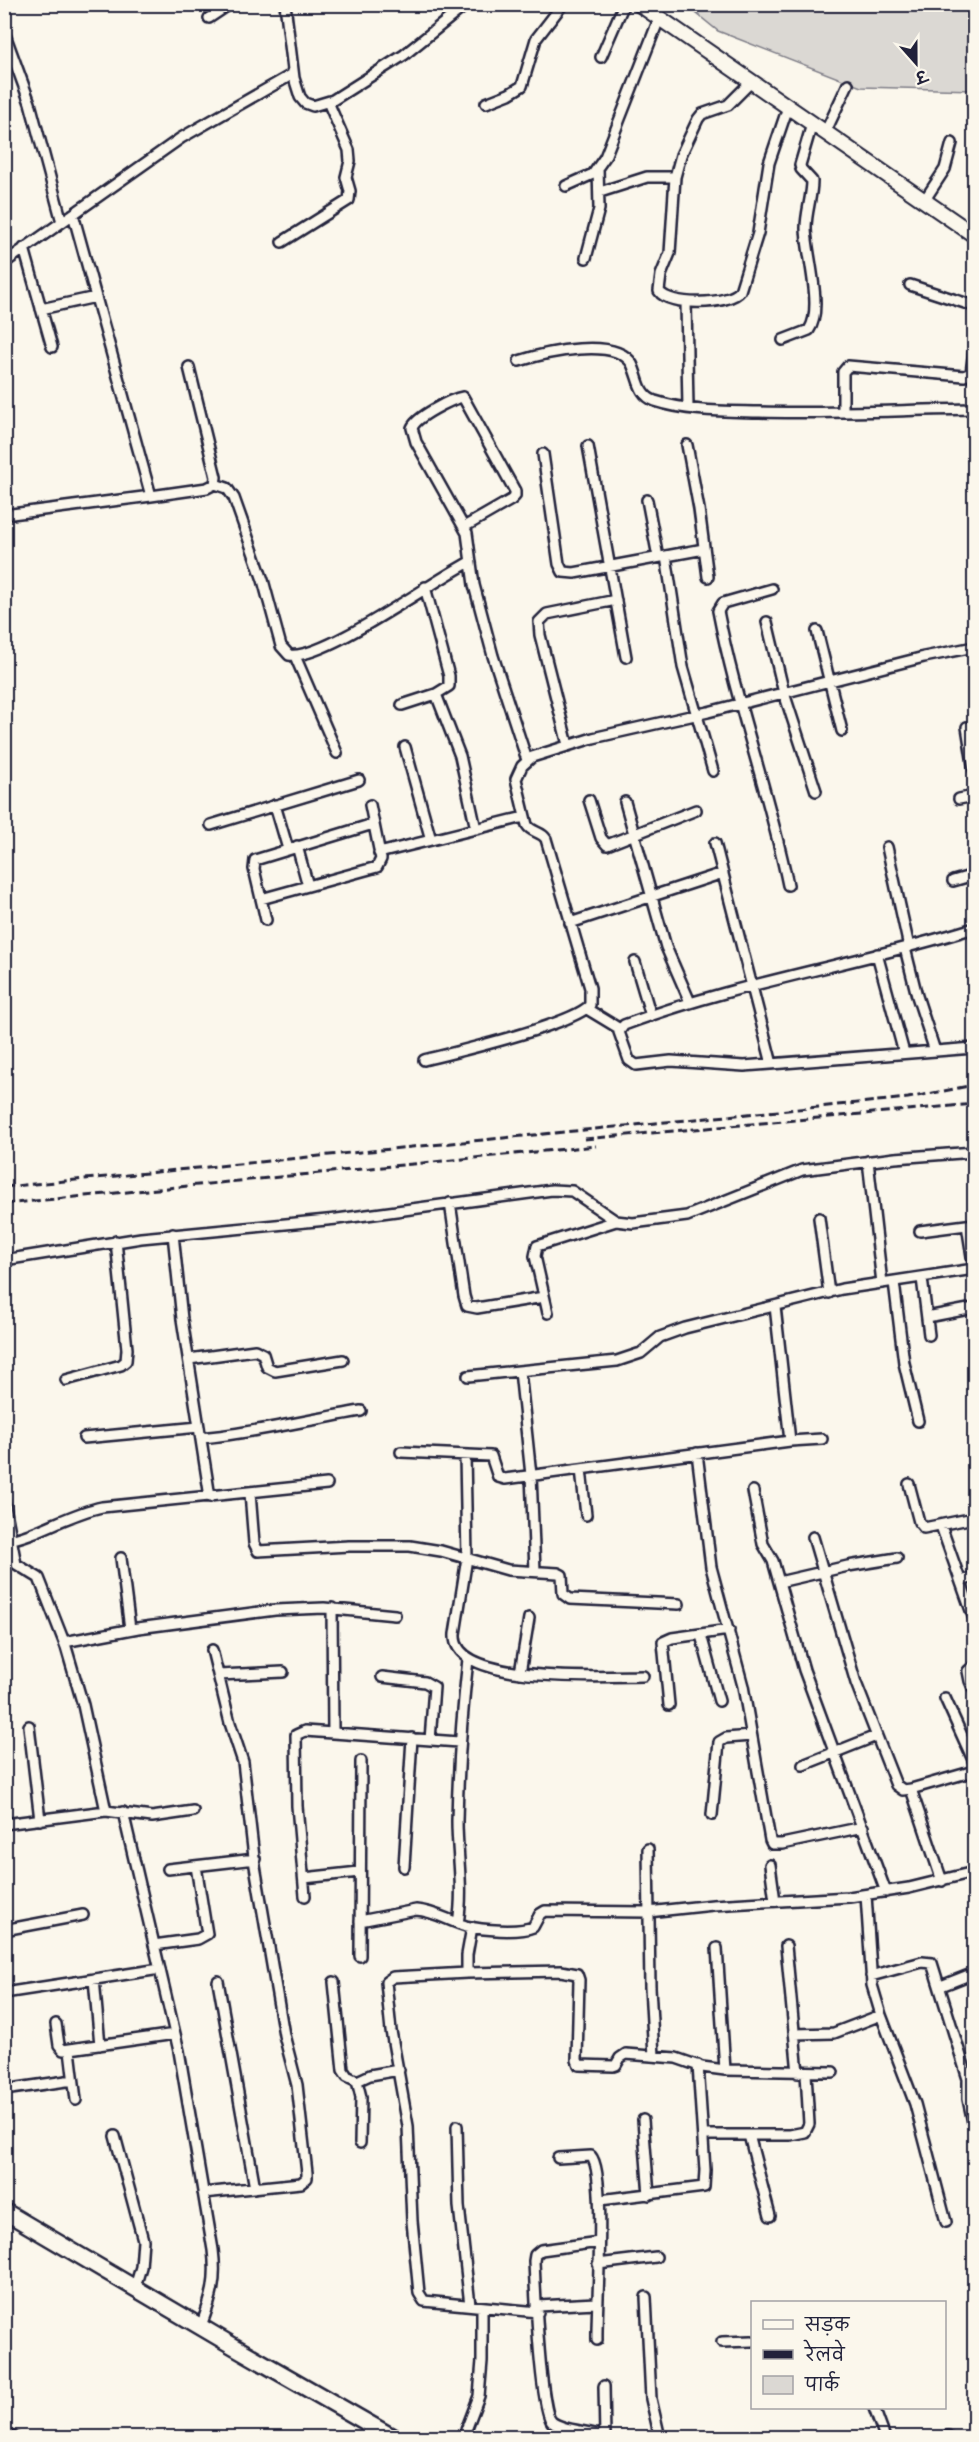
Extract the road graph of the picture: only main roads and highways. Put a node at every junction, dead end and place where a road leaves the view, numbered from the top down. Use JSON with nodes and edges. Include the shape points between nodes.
{"nodes":[{"id":1,"x":4,"y":2211,"type":"edge"},
{"id":2,"x":394,"y":2438,"type":"edge"}],
"edges":[{"from":1,"to":2,"type":"main road"}]}
